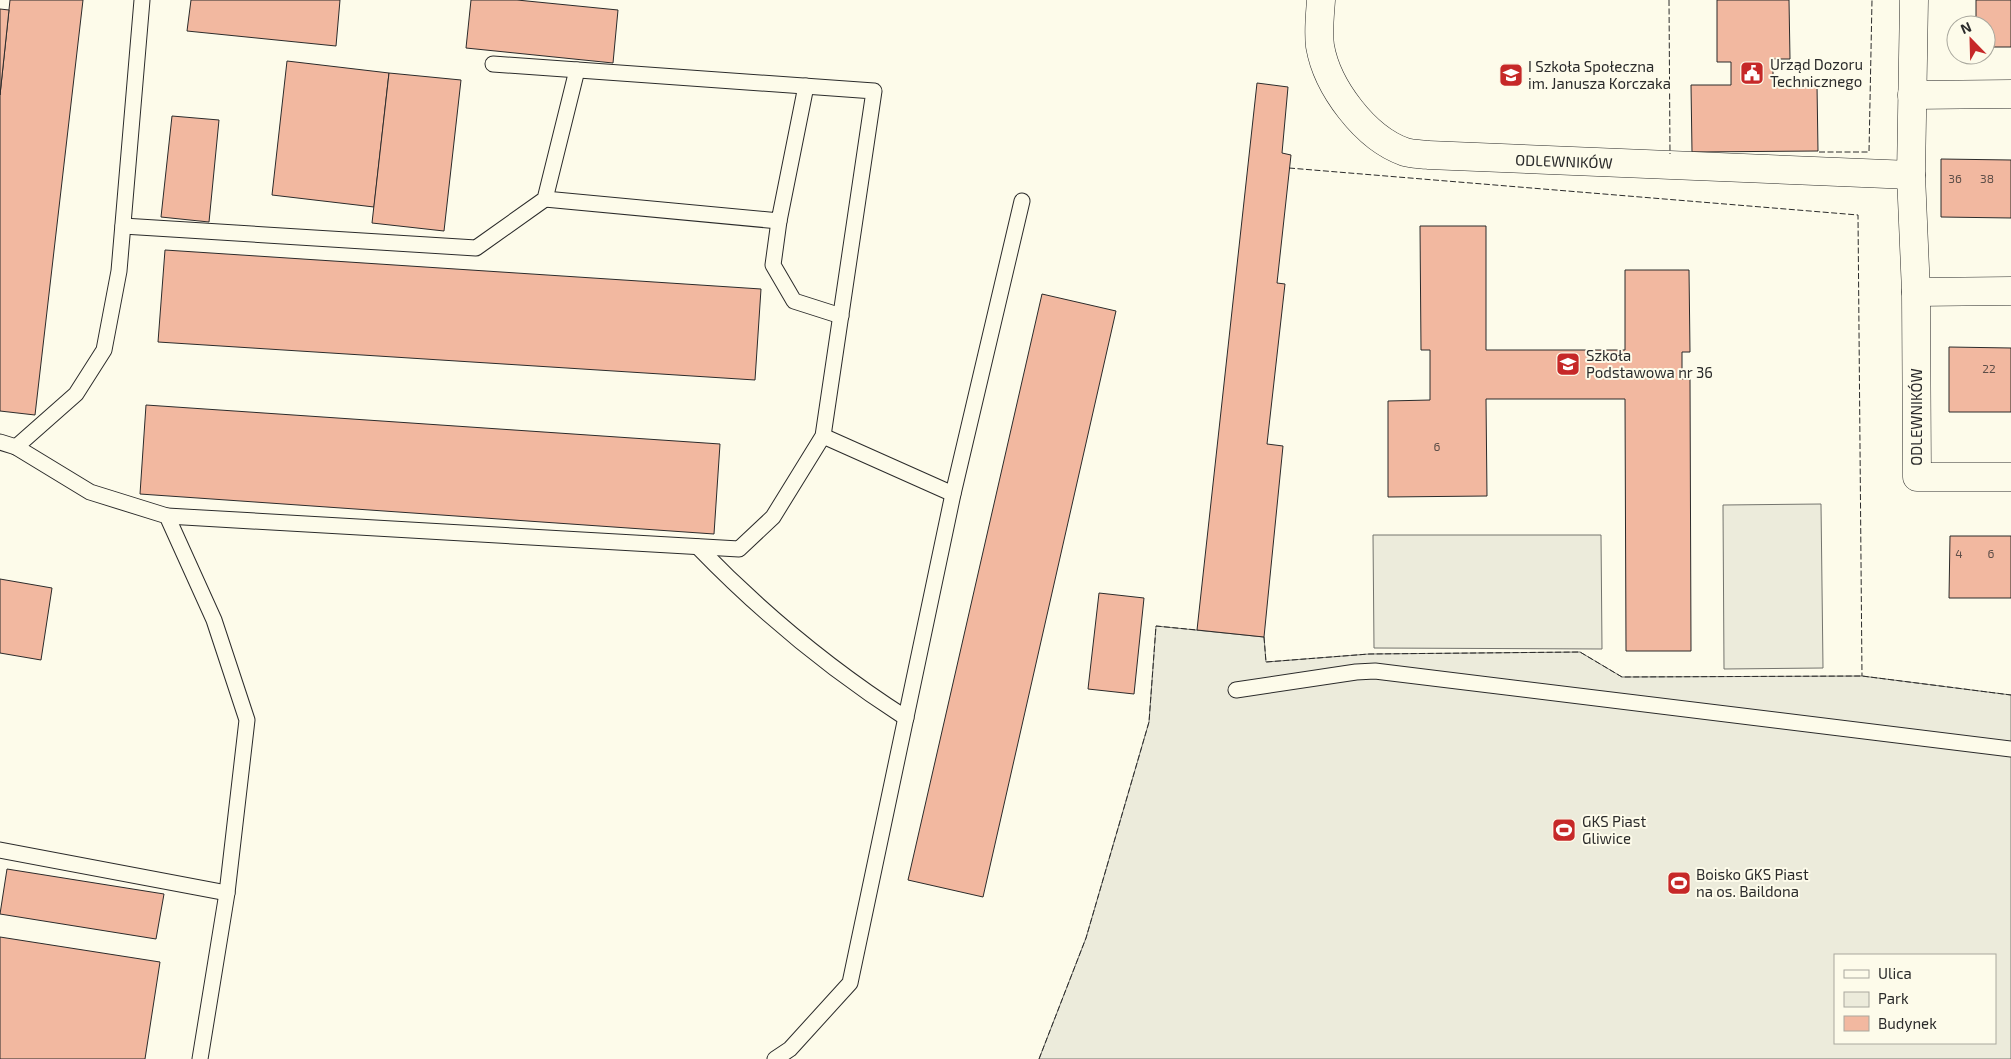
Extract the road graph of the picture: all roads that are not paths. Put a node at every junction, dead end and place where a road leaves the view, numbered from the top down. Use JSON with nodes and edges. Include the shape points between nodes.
{"nodes":[{"id":1,"x":142,"y":0,"type":"edge"},
{"id":2,"x":1321,"y":0,"type":"edge"},
{"id":3,"x":1914,"y":0,"type":"edge"},
{"id":4,"x":493,"y":64,"type":"dead end"},
{"id":5,"x":577,"y":70,"type":"junction"},
{"id":6,"x":806,"y":86,"type":"junction"},
{"id":7,"x":2011,"y":94,"type":"edge"},
{"id":8,"x":1912,"y":96,"type":"junction"},
{"id":9,"x":1911,"y":175,"type":"junction"},
{"id":10,"x":545,"y":199,"type":"junction"},
{"id":11,"x":1022,"y":201,"type":"dead end"},
{"id":12,"x":779,"y":221,"type":"junction"},
{"id":13,"x":123,"y":226,"type":"junction"},
{"id":14,"x":2011,"y":291,"type":"edge"},
{"id":15,"x":1916,"y":292,"type":"junction"},
{"id":16,"x":841,"y":316,"type":"junction"},
{"id":17,"x":823,"y":436,"type":"junction"},
{"id":18,"x":0,"y":442,"type":"edge"},
{"id":19,"x":16,"y":447,"type":"junction"},
{"id":20,"x":2011,"y":477,"type":"edge"},
{"id":21,"x":953,"y":494,"type":"junction"},
{"id":22,"x":167,"y":516,"type":"junction"},
{"id":23,"x":698,"y":547,"type":"junction"},
{"id":24,"x":1236,"y":690,"type":"dead end"},
{"id":25,"x":906,"y":718,"type":"junction"},
{"id":26,"x":2011,"y":749,"type":"edge"},
{"id":27,"x":0,"y":850,"type":"edge"},
{"id":28,"x":227,"y":893,"type":"junction"},
{"id":29,"x":200,"y":1059,"type":"edge"},
{"id":30,"x":775,"y":1059,"type":"edge"}],
"edges":[{"from":1,"to":13,"type":"lane"},
{"from":2,"to":9,"type":"street","name":"ODLEWNIKÓW","via":[[1320,47],[1339,95],[1368,128],[1390,145],[1406,152]]},
{"from":3,"to":8,"type":"street","name":"ODLEWNIKÓW"},
{"from":4,"to":5,"type":"lane"},
{"from":5,"to":6,"type":"lane"},
{"from":5,"to":10,"type":"lane"},
{"from":6,"to":12,"type":"lane"},
{"from":6,"to":16,"type":"lane","via":[[874,91]]},
{"from":7,"to":8,"type":"street"},
{"from":8,"to":9,"type":"street","name":"ODLEWNIKÓW"},
{"from":9,"to":15,"type":"street","name":"ODLEWNIKÓW"},
{"from":10,"to":12,"type":"lane"},
{"from":10,"to":13,"type":"lane","via":[[476,248]]},
{"from":11,"to":21,"type":"lane"},
{"from":12,"to":16,"type":"lane","via":[[773,265],[794,301]]},
{"from":13,"to":19,"type":"lane","via":[[119,271],[104,350],[76,394]]},
{"from":14,"to":15,"type":"street"},
{"from":15,"to":20,"type":"street","name":"ODLEWNIKÓW","via":[[1917,477]]},
{"from":16,"to":17,"type":"lane"},
{"from":17,"to":21,"type":"lane"},
{"from":17,"to":23,"type":"lane","via":[[773,517],[739,549]]},
{"from":18,"to":19,"type":"lane"},
{"from":19,"to":22,"type":"lane","via":[[90,492]]},
{"from":21,"to":25,"type":"lane"},
{"from":22,"to":23,"type":"lane"},
{"from":22,"to":28,"type":"lane","via":[[214,620],[247,720]]},
{"from":23,"to":25,"type":"lane","via":[[737,588],[802,642],[874,698]]},
{"from":24,"to":26,"type":"lane","via":[[1375,670]]},
{"from":25,"to":30,"type":"lane","via":[[850,983],[790,1049]]},
{"from":27,"to":28,"type":"lane"},
{"from":28,"to":29,"type":"lane"}]}
